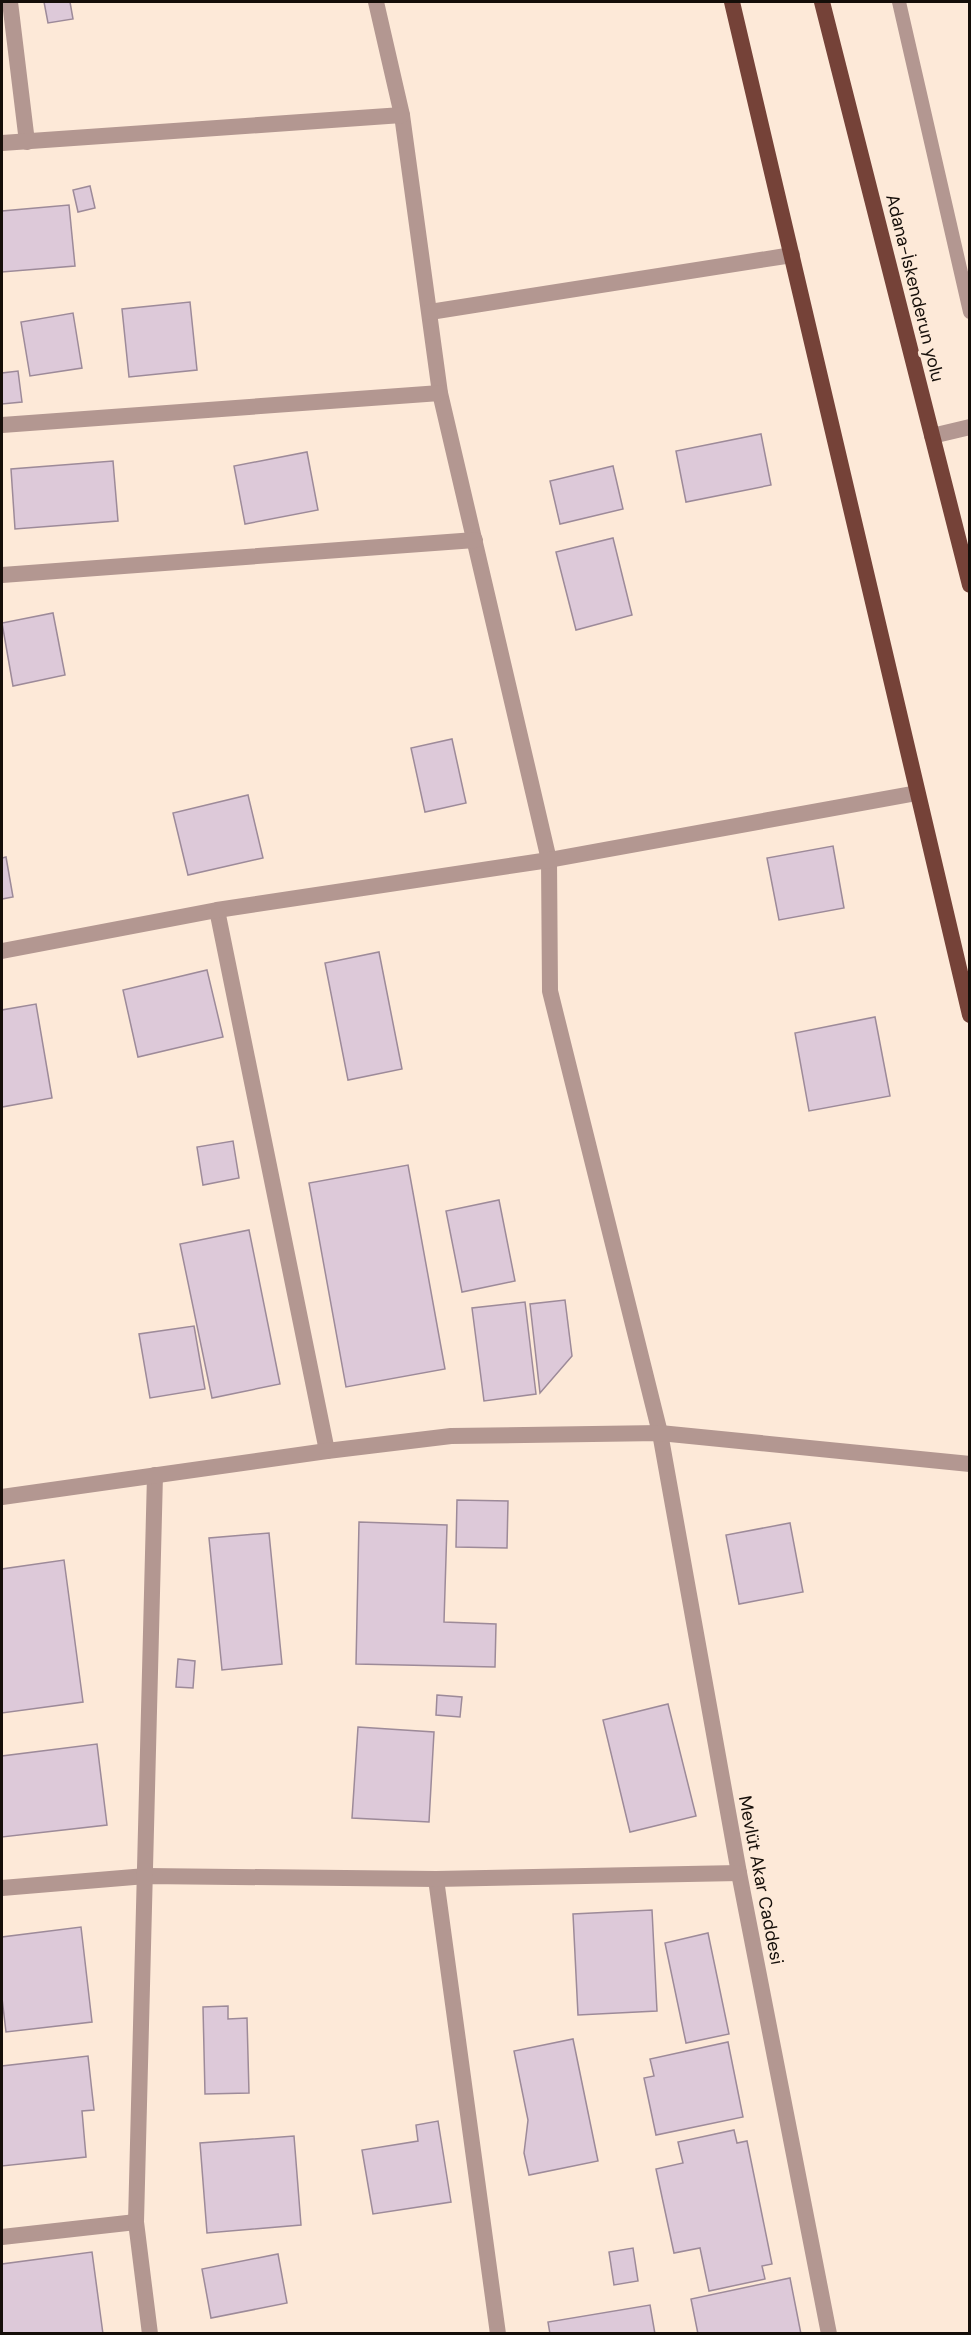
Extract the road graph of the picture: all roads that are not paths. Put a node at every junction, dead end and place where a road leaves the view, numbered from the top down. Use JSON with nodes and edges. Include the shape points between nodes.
{"nodes":[{"id":1,"x":10,"y":2,"type":"edge"},
{"id":2,"x":376,"y":2,"type":"edge"},
{"id":3,"x":732,"y":2,"type":"edge"},
{"id":4,"x":822,"y":2,"type":"edge"},
{"id":5,"x":898,"y":2,"type":"edge"},
{"id":6,"x":402,"y":116,"type":"junction"},
{"id":7,"x":27,"y":142,"type":"junction"},
{"id":8,"x":2,"y":143,"type":"edge"},
{"id":9,"x":792,"y":255,"type":"junction"},
{"id":10,"x":430,"y":312,"type":"junction"},
{"id":11,"x":969,"y":312,"type":"edge"},
{"id":12,"x":440,"y":393,"type":"junction"},
{"id":13,"x":2,"y":425,"type":"edge"},
{"id":14,"x":969,"y":427,"type":"edge"},
{"id":15,"x":932,"y":436,"type":"junction"},
{"id":16,"x":475,"y":540,"type":"junction"},
{"id":17,"x":2,"y":575,"type":"edge"},
{"id":18,"x":969,"y":585,"type":"edge"},
{"id":19,"x":918,"y":793,"type":"junction"},
{"id":20,"x":549,"y":860,"type":"junction"},
{"id":21,"x":217,"y":910,"type":"junction"},
{"id":22,"x":2,"y":951,"type":"edge"},
{"id":23,"x":969,"y":1015,"type":"edge"},
{"id":24,"x":660,"y":1433,"type":"junction"},
{"id":25,"x":327,"y":1451,"type":"junction"},
{"id":26,"x":969,"y":1464,"type":"edge"},
{"id":27,"x":155,"y":1475,"type":"junction"},
{"id":28,"x":2,"y":1497,"type":"edge"},
{"id":29,"x":739,"y":1873,"type":"junction"},
{"id":30,"x":146,"y":1876,"type":"junction"},
{"id":31,"x":436,"y":1879,"type":"junction"},
{"id":32,"x":2,"y":1888,"type":"edge"},
{"id":33,"x":136,"y":2222,"type":"junction"},
{"id":34,"x":2,"y":2237,"type":"edge"},
{"id":35,"x":150,"y":2334,"type":"edge"},
{"id":36,"x":498,"y":2334,"type":"edge"},
{"id":37,"x":829,"y":2334,"type":"edge"}],
"edges":[{"from":1,"to":7,"type":"street"},
{"from":2,"to":6,"type":"street","name":"Mevlüt Akar Caddesi"},
{"from":3,"to":9,"type":"highway"},
{"from":4,"to":15,"type":"highway","name":"Adana-İskenderun yolu"},
{"from":5,"to":11,"type":"lane"},
{"from":6,"to":7,"type":"street"},
{"from":6,"to":10,"type":"street","name":"Mevlüt Akar Caddesi"},
{"from":7,"to":8,"type":"street"},
{"from":9,"to":10,"type":"street"},
{"from":9,"to":19,"type":"highway"},
{"from":10,"to":12,"type":"street","name":"Mevlüt Akar Caddesi"},
{"from":12,"to":13,"type":"street"},
{"from":12,"to":16,"type":"street","name":"Mevlüt Akar Caddesi"},
{"from":14,"to":15,"type":"street"},
{"from":15,"to":18,"type":"highway","name":"Adana-İskenderun yolu"},
{"from":16,"to":17,"type":"street"},
{"from":16,"to":20,"type":"street","name":"Mevlüt Akar Caddesi"},
{"from":19,"to":20,"type":"street"},
{"from":19,"to":23,"type":"highway"},
{"from":20,"to":21,"type":"street"},
{"from":20,"to":24,"type":"street","name":"Mevlüt Akar Caddesi","via":[[550,991]]},
{"from":21,"to":22,"type":"street"},
{"from":21,"to":25,"type":"street"},
{"from":24,"to":25,"type":"street","via":[[451,1436]]},
{"from":24,"to":26,"type":"street"},
{"from":24,"to":29,"type":"street","name":"Mevlüt Akar Caddesi"},
{"from":25,"to":27,"type":"street"},
{"from":27,"to":28,"type":"street"},
{"from":27,"to":30,"type":"street"},
{"from":29,"to":31,"type":"street"},
{"from":29,"to":37,"type":"street","name":"Mevlüt Akar Caddesi"},
{"from":30,"to":31,"type":"street"},
{"from":30,"to":32,"type":"street"},
{"from":30,"to":33,"type":"street"},
{"from":31,"to":36,"type":"street"},
{"from":33,"to":34,"type":"street"},
{"from":33,"to":35,"type":"street"}]}
